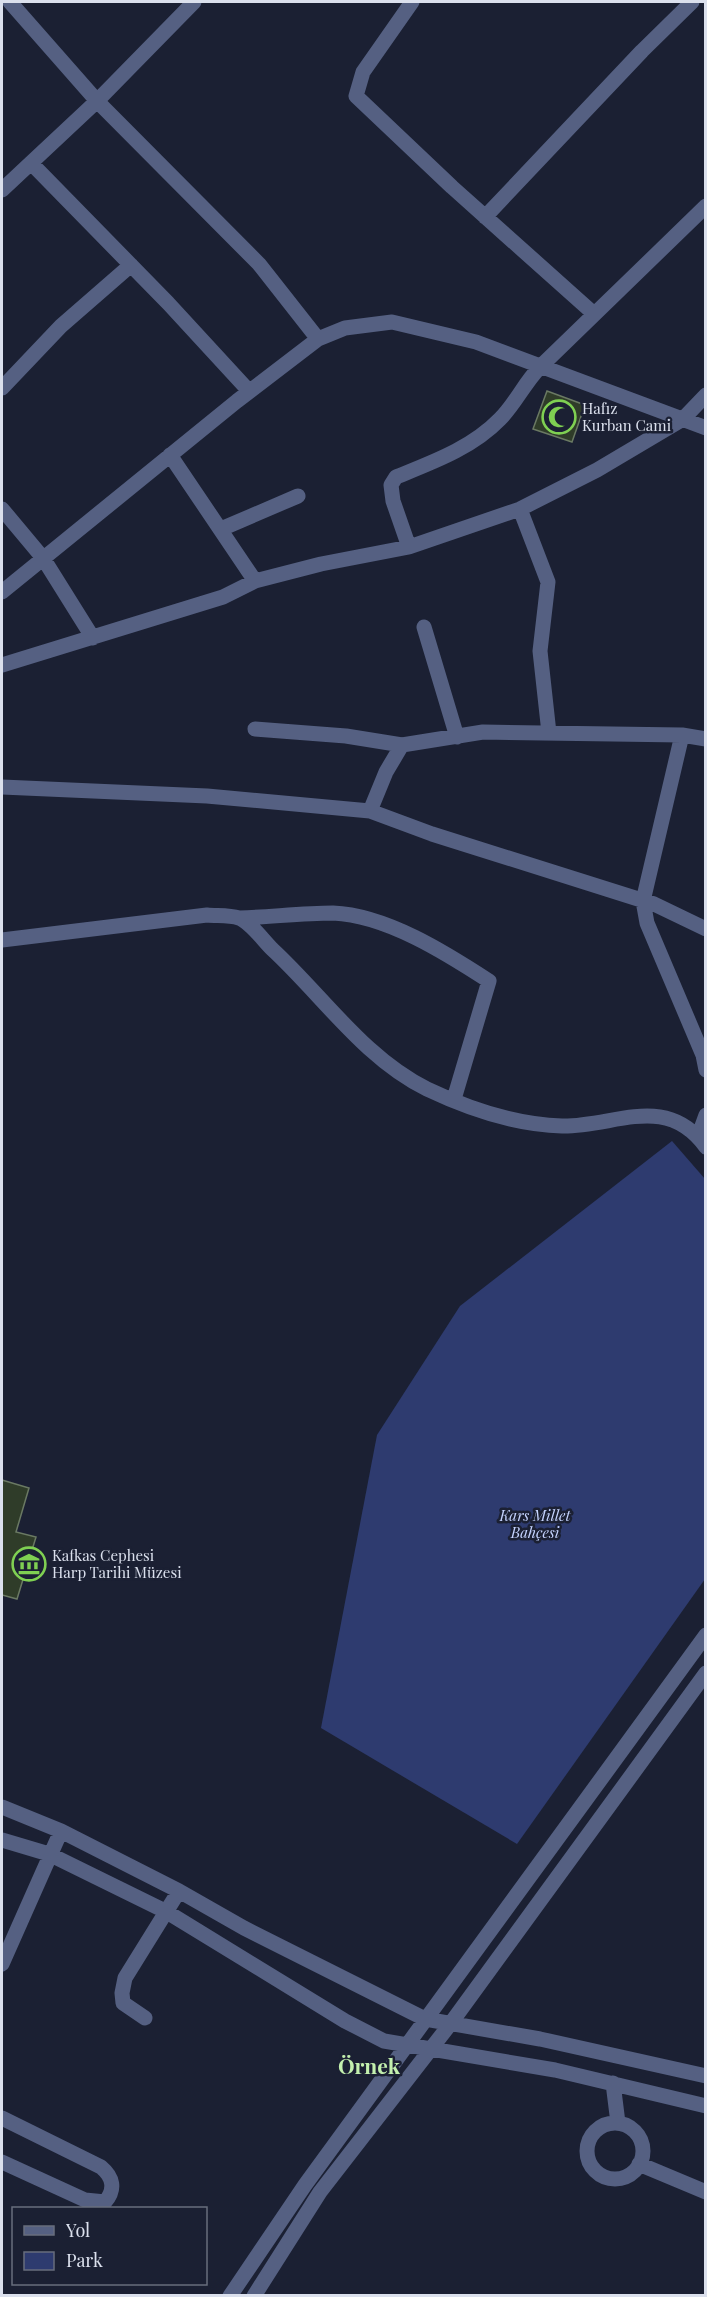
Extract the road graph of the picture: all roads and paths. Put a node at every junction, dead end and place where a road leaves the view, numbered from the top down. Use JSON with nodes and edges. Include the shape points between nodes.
{"nodes":[{"id":1,"x":9,"y":2,"type":"edge"},
{"id":2,"x":194,"y":2,"type":"edge"},
{"id":3,"x":412,"y":2,"type":"edge"},
{"id":4,"x":692,"y":2,"type":"edge"},
{"id":5,"x":97,"y":102,"type":"junction"},
{"id":6,"x":31,"y":163,"type":"junction"},
{"id":7,"x":2,"y":190,"type":"edge"},
{"id":8,"x":705,"y":206,"type":"edge"},
{"id":9,"x":485,"y":217,"type":"junction"},
{"id":10,"x":131,"y":265,"type":"junction"},
{"id":11,"x":593,"y":314,"type":"junction"},
{"id":12,"x":318,"y":339,"type":"junction"},
{"id":13,"x":539,"y":368,"type":"junction"},
{"id":14,"x":2,"y":388,"type":"edge"},
{"id":15,"x":249,"y":391,"type":"junction"},
{"id":16,"x":705,"y":395,"type":"edge"},
{"id":17,"x":683,"y":419,"type":"junction"},
{"id":18,"x":705,"y":428,"type":"edge"},
{"id":19,"x":170,"y":455,"type":"junction"},
{"id":20,"x":298,"y":496,"type":"dead end"},
{"id":21,"x":2,"y":509,"type":"edge"},
{"id":22,"x":520,"y":509,"type":"junction"},
{"id":23,"x":220,"y":529,"type":"junction"},
{"id":24,"x":409,"y":547,"type":"junction"},
{"id":25,"x":43,"y":558,"type":"junction"},
{"id":26,"x":255,"y":581,"type":"junction"},
{"id":27,"x":2,"y":592,"type":"edge"},
{"id":28,"x":424,"y":627,"type":"dead end"},
{"id":29,"x":93,"y":638,"type":"junction"},
{"id":30,"x":2,"y":665,"type":"edge"},
{"id":31,"x":255,"y":729,"type":"dead end"},
{"id":32,"x":549,"y":733,"type":"junction"},
{"id":33,"x":682,"y":735,"type":"junction"},
{"id":34,"x":457,"y":737,"type":"junction"},
{"id":35,"x":705,"y":739,"type":"edge"},
{"id":36,"x":402,"y":745,"type":"junction"},
{"id":37,"x":2,"y":787,"type":"edge"},
{"id":38,"x":370,"y":811,"type":"junction"},
{"id":39,"x":643,"y":901,"type":"junction"},
{"id":40,"x":240,"y":918,"type":"junction"},
{"id":41,"x":705,"y":929,"type":"edge"},
{"id":42,"x":2,"y":940,"type":"edge"},
{"id":43,"x":705,"y":1070,"type":"edge"},
{"id":44,"x":454,"y":1099,"type":"junction"},
{"id":45,"x":705,"y":1115,"type":"edge"},
{"id":46,"x":702,"y":1142,"type":"edge"},
{"id":47,"x":705,"y":1635,"type":"edge"},
{"id":48,"x":705,"y":1673,"type":"edge"},
{"id":49,"x":2,"y":1807,"type":"edge"},
{"id":50,"x":61,"y":1831,"type":"junction"},
{"id":51,"x":2,"y":1840,"type":"edge"},
{"id":52,"x":50,"y":1854,"type":"junction"},
{"id":53,"x":179,"y":1891,"type":"junction"},
{"id":54,"x":167,"y":1912,"type":"junction"},
{"id":55,"x":2,"y":1964,"type":"edge"},
{"id":56,"x":146,"y":2018,"type":"dead end"},
{"id":57,"x":425,"y":2019,"type":"junction"},
{"id":58,"x":451,"y":2023,"type":"junction"},
{"id":59,"x":406,"y":2045,"type":"junction"},
{"id":60,"x":430,"y":2049,"type":"junction"},
{"id":61,"x":705,"y":2076,"type":"edge"},
{"id":62,"x":613,"y":2083,"type":"junction"},
{"id":63,"x":705,"y":2106,"type":"edge"},
{"id":64,"x":2,"y":2118,"type":"edge"},
{"id":65,"x":618,"y":2123,"type":"junction"},
{"id":66,"x":2,"y":2162,"type":"edge"},
{"id":67,"x":639,"y":2164,"type":"junction"},
{"id":68,"x":705,"y":2192,"type":"edge"},
{"id":69,"x":230,"y":2295,"type":"edge"},
{"id":70,"x":254,"y":2295,"type":"edge"}],
"edges":[{"from":1,"to":5,"type":"street"},
{"from":2,"to":5,"type":"street"},
{"from":3,"to":9,"type":"street","via":[[363,72],[357,96]]},
{"from":4,"to":9,"type":"street"},
{"from":5,"to":6,"type":"street"},
{"from":5,"to":12,"type":"street","via":[[259,264]]},
{"from":6,"to":7,"type":"street"},
{"from":6,"to":10,"type":"street"},
{"from":8,"to":11,"type":"street"},
{"from":9,"to":11,"type":"street"},
{"from":10,"to":14,"type":"street","via":[[61,326]]},
{"from":10,"to":15,"type":"street"},
{"from":11,"to":13,"type":"street"},
{"from":12,"to":13,"type":"street","via":[[345,328],[392,322],[476,342]]},
{"from":12,"to":15,"type":"street"},
{"from":13,"to":17,"type":"street"},
{"from":13,"to":24,"type":"street","via":[[500,420],[478,438],[450,455],[396,477],[391,484],[393,501]]},
{"from":15,"to":19,"type":"street"},
{"from":16,"to":17,"type":"street"},
{"from":17,"to":18,"type":"street"},
{"from":17,"to":22,"type":"street","via":[[597,470]]},
{"from":19,"to":23,"type":"street"},
{"from":19,"to":25,"type":"street"},
{"from":20,"to":23,"type":"street"},
{"from":21,"to":25,"type":"street"},
{"from":22,"to":24,"type":"street"},
{"from":22,"to":32,"type":"street","via":[[548,582],[540,651]]},
{"from":23,"to":26,"type":"street"},
{"from":24,"to":26,"type":"street"},
{"from":25,"to":27,"type":"street"},
{"from":25,"to":29,"type":"street"},
{"from":26,"to":29,"type":"street","via":[[222,597]]},
{"from":28,"to":34,"type":"street"},
{"from":29,"to":30,"type":"street"},
{"from":31,"to":36,"type":"street","via":[[346,735]]},
{"from":32,"to":33,"type":"street"},
{"from":32,"to":34,"type":"street","via":[[483,732]]},
{"from":33,"to":35,"type":"street"},
{"from":33,"to":39,"type":"street"},
{"from":34,"to":36,"type":"street"},
{"from":36,"to":38,"type":"street"},
{"from":37,"to":38,"type":"street","via":[[207,796]]},
{"from":38,"to":39,"type":"street"},
{"from":39,"to":41,"type":"street"},
{"from":39,"to":43,"type":"street","via":[[647,923],[703,1055]]},
{"from":40,"to":42,"type":"street","via":[[207,915]]},
{"from":40,"to":44,"type":"street","via":[[376,1055],[426,1088]]},
{"from":40,"to":44,"type":"street","via":[[335,913],[386,925],[438,948],[489,981]]},
{"from":44,"to":46,"type":"street","via":[[498,1116],[563,1126],[636,1115],[663,1118],[680,1123]]},
{"from":45,"to":46,"type":"street"},
{"from":47,"to":57,"type":"street"},
{"from":48,"to":58,"type":"street"},
{"from":49,"to":50,"type":"street"},
{"from":50,"to":52,"type":"street"},
{"from":50,"to":53,"type":"street"},
{"from":51,"to":52,"type":"street"},
{"from":52,"to":54,"type":"street"},
{"from":52,"to":55,"type":"street"},
{"from":53,"to":54,"type":"street"},
{"from":53,"to":57,"type":"street"},
{"from":54,"to":56,"type":"street","via":[[125,1978],[122,1993],[123,2003]]},
{"from":54,"to":59,"type":"street","via":[[345,2021],[384,2041]]},
{"from":57,"to":58,"type":"street"},
{"from":57,"to":59,"type":"street"},
{"from":58,"to":60,"type":"street"},
{"from":58,"to":61,"type":"street"},
{"from":59,"to":60,"type":"street"},
{"from":59,"to":69,"type":"street"},
{"from":60,"to":62,"type":"street"},
{"from":60,"to":70,"type":"street","via":[[320,2192]]},
{"from":62,"to":63,"type":"street"},
{"from":62,"to":65,"type":"street"},
{"from":64,"to":66,"type":"street","via":[[100,2167],[108,2173],[111,2195],[105,2202],[85,2200]]},
{"from":65,"to":67,"type":"street","via":[[639,2138]]},
{"from":65,"to":67,"type":"street","via":[[593,2133],[587,2150],[591,2166],[603,2176],[618,2179],[634,2172]]},
{"from":67,"to":68,"type":"street"}]}
